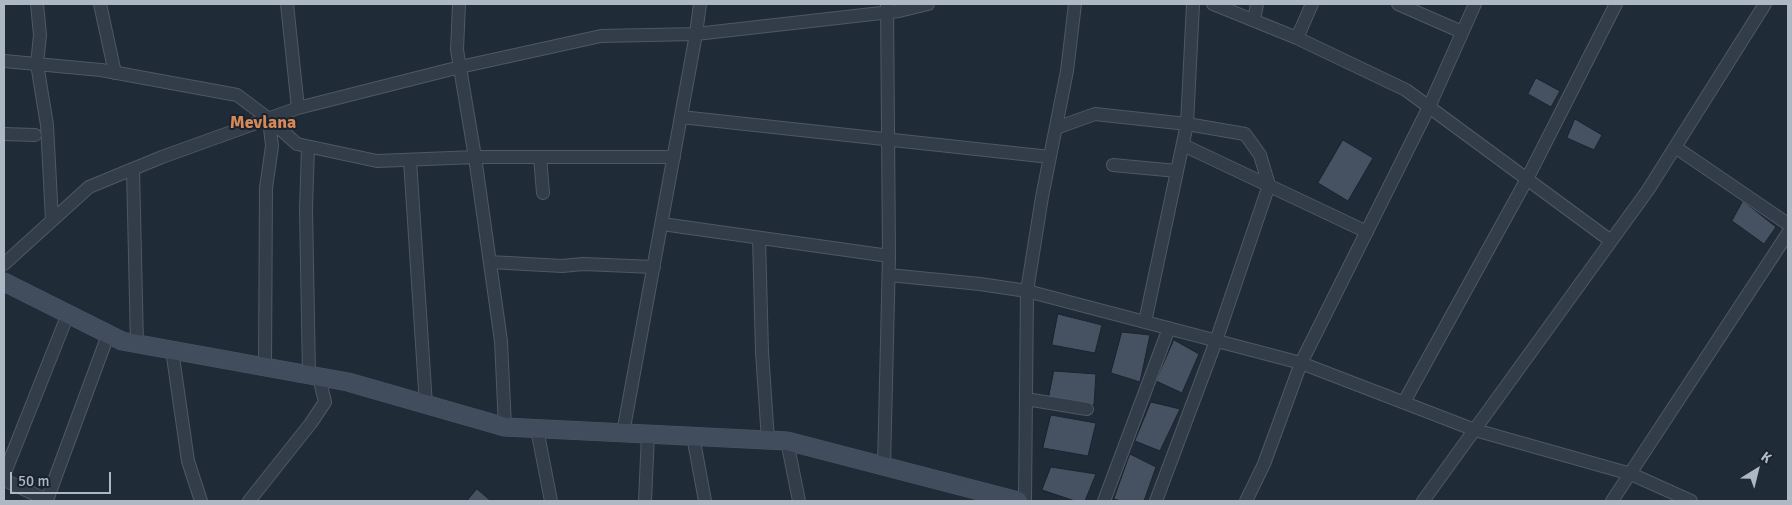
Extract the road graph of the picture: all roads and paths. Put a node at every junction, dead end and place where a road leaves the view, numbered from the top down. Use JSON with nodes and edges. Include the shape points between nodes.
{"nodes":[{"id":1,"x":37,"y":4,"type":"edge"},
{"id":2,"x":100,"y":4,"type":"edge"},
{"id":3,"x":287,"y":4,"type":"edge"},
{"id":4,"x":459,"y":4,"type":"edge"},
{"id":5,"x":700,"y":4,"type":"edge"},
{"id":6,"x":928,"y":4,"type":"edge"},
{"id":7,"x":1074,"y":4,"type":"edge"},
{"id":8,"x":1193,"y":4,"type":"edge"},
{"id":9,"x":1213,"y":4,"type":"edge"},
{"id":10,"x":1257,"y":4,"type":"edge"},
{"id":11,"x":1312,"y":4,"type":"edge"},
{"id":12,"x":1398,"y":4,"type":"edge"},
{"id":13,"x":1475,"y":4,"type":"edge"},
{"id":14,"x":1616,"y":4,"type":"edge"},
{"id":15,"x":1765,"y":4,"type":"edge"},
{"id":16,"x":887,"y":7,"type":"edge"},
{"id":17,"x":1254,"y":20,"type":"junction"},
{"id":18,"x":1462,"y":32,"type":"junction"},
{"id":19,"x":696,"y":34,"type":"junction"},
{"id":20,"x":1298,"y":38,"type":"junction"},
{"id":21,"x":4,"y":61,"type":"edge"},
{"id":22,"x":37,"y":64,"type":"junction"},
{"id":23,"x":460,"y":67,"type":"junction"},
{"id":24,"x":115,"y":73,"type":"junction"},
{"id":25,"x":1429,"y":107,"type":"junction"},
{"id":26,"x":298,"y":108,"type":"junction"},
{"id":27,"x":681,"y":117,"type":"junction"},
{"id":28,"x":269,"y":119,"type":"junction"},
{"id":29,"x":1187,"y":124,"type":"junction"},
{"id":30,"x":1056,"y":128,"type":"junction"},
{"id":31,"x":4,"y":134,"type":"edge"},
{"id":32,"x":35,"y":135,"type":"dead end"},
{"id":33,"x":888,"y":138,"type":"junction"},
{"id":34,"x":1183,"y":145,"type":"junction"},
{"id":35,"x":308,"y":147,"type":"junction"},
{"id":36,"x":1675,"y":147,"type":"junction"},
{"id":37,"x":475,"y":157,"type":"junction"},
{"id":38,"x":540,"y":157,"type":"junction"},
{"id":39,"x":674,"y":157,"type":"junction"},
{"id":40,"x":1050,"y":157,"type":"junction"},
{"id":41,"x":410,"y":160,"type":"junction"},
{"id":42,"x":1113,"y":165,"type":"dead end"},
{"id":43,"x":133,"y":169,"type":"junction"},
{"id":44,"x":1177,"y":171,"type":"junction"},
{"id":45,"x":1526,"y":179,"type":"junction"},
{"id":46,"x":1269,"y":185,"type":"junction"},
{"id":47,"x":543,"y":193,"type":"dead end"},
{"id":48,"x":52,"y":220,"type":"junction"},
{"id":49,"x":662,"y":224,"type":"junction"},
{"id":50,"x":1788,"y":224,"type":"edge"},
{"id":51,"x":1367,"y":232,"type":"junction"},
{"id":52,"x":1788,"y":233,"type":"edge"},
{"id":53,"x":759,"y":238,"type":"junction"},
{"id":54,"x":1612,"y":241,"type":"junction"},
{"id":55,"x":889,"y":256,"type":"junction"},
{"id":56,"x":490,"y":262,"type":"junction"},
{"id":57,"x":4,"y":264,"type":"edge"},
{"id":58,"x":654,"y":267,"type":"junction"},
{"id":59,"x":889,"y":275,"type":"junction"},
{"id":60,"x":4,"y":282,"type":"edge"},
{"id":61,"x":1027,"y":291,"type":"junction"},
{"id":62,"x":68,"y":314,"type":"junction"},
{"id":63,"x":1145,"y":322,"type":"junction"},
{"id":64,"x":1168,"y":328,"type":"junction"},
{"id":65,"x":108,"y":335,"type":"junction"},
{"id":66,"x":1216,"y":341,"type":"junction"},
{"id":67,"x":137,"y":344,"type":"junction"},
{"id":68,"x":172,"y":350,"type":"junction"},
{"id":69,"x":1301,"y":363,"type":"junction"},
{"id":70,"x":265,"y":367,"type":"junction"},
{"id":71,"x":314,"y":376,"type":"junction"},
{"id":72,"x":1026,"y":399,"type":"junction"},
{"id":73,"x":1404,"y":402,"type":"junction"},
{"id":74,"x":426,"y":405,"type":"junction"},
{"id":75,"x":1087,"y":408,"type":"dead end"},
{"id":76,"x":505,"y":427,"type":"junction"},
{"id":77,"x":537,"y":429,"type":"junction"},
{"id":78,"x":1476,"y":430,"type":"junction"},
{"id":79,"x":623,"y":433,"type":"junction"},
{"id":80,"x":648,"y":434,"type":"junction"},
{"id":81,"x":693,"y":436,"type":"junction"},
{"id":82,"x":768,"y":440,"type":"junction"},
{"id":83,"x":787,"y":441,"type":"junction"},
{"id":84,"x":884,"y":466,"type":"junction"},
{"id":85,"x":1631,"y":474,"type":"junction"},
{"id":86,"x":4,"y":475,"type":"edge"},
{"id":87,"x":4,"y":480,"type":"edge"},
{"id":88,"x":201,"y":501,"type":"edge"},
{"id":89,"x":250,"y":501,"type":"edge"},
{"id":90,"x":550,"y":501,"type":"edge"},
{"id":91,"x":644,"y":501,"type":"edge"},
{"id":92,"x":705,"y":501,"type":"edge"},
{"id":93,"x":799,"y":501,"type":"edge"},
{"id":94,"x":1018,"y":501,"type":"edge"},
{"id":95,"x":1025,"y":501,"type":"edge"},
{"id":96,"x":1104,"y":501,"type":"edge"},
{"id":97,"x":1156,"y":501,"type":"edge"},
{"id":98,"x":1246,"y":501,"type":"edge"},
{"id":99,"x":1423,"y":501,"type":"edge"},
{"id":100,"x":1612,"y":501,"type":"edge"},
{"id":101,"x":1691,"y":501,"type":"edge"}],
"edges":[{"from":1,"to":22,"type":"street","via":[[40,35]]},
{"from":2,"to":24,"type":"street"},
{"from":3,"to":26,"type":"street"},
{"from":4,"to":23,"type":"street","via":[[457,50]]},
{"from":5,"to":19,"type":"street"},
{"from":6,"to":16,"type":"street","via":[[899,10]]},
{"from":7,"to":30,"type":"street","via":[[1068,71]]},
{"from":8,"to":29,"type":"street"},
{"from":9,"to":17,"type":"street"},
{"from":10,"to":17,"type":"street"},
{"from":11,"to":20,"type":"street"},
{"from":12,"to":18,"type":"street"},
{"from":13,"to":18,"type":"street"},
{"from":14,"to":45,"type":"street"},
{"from":15,"to":36,"type":"street"},
{"from":16,"to":19,"type":"street"},
{"from":16,"to":33,"type":"street"},
{"from":17,"to":20,"type":"street"},
{"from":18,"to":25,"type":"street"},
{"from":19,"to":23,"type":"street","via":[[601,36]]},
{"from":19,"to":27,"type":"street"},
{"from":20,"to":25,"type":"street","via":[[1406,90]]},
{"from":21,"to":22,"type":"street"},
{"from":22,"to":24,"type":"street"},
{"from":22,"to":48,"type":"street","via":[[47,125]]},
{"from":23,"to":26,"type":"street"},
{"from":23,"to":37,"type":"street"},
{"from":24,"to":28,"type":"street","via":[[237,95]]},
{"from":25,"to":45,"type":"street"},
{"from":25,"to":51,"type":"street"},
{"from":26,"to":28,"type":"street"},
{"from":27,"to":33,"type":"street"},
{"from":27,"to":39,"type":"street"},
{"from":28,"to":35,"type":"street","via":[[297,144]]},
{"from":28,"to":43,"type":"street"},
{"from":28,"to":70,"type":"street","via":[[272,146],[266,188]]},
{"from":29,"to":30,"type":"street","via":[[1095,114]]},
{"from":29,"to":34,"type":"street"},
{"from":29,"to":46,"type":"street","via":[[1245,134],[1260,155]]},
{"from":30,"to":40,"type":"street"},
{"from":31,"to":32,"type":"street"},
{"from":33,"to":40,"type":"street"},
{"from":33,"to":55,"type":"street"},
{"from":34,"to":44,"type":"street"},
{"from":34,"to":46,"type":"street"},
{"from":35,"to":41,"type":"street","via":[[377,161]]},
{"from":35,"to":71,"type":"street","via":[[306,209]]},
{"from":36,"to":50,"type":"street"},
{"from":36,"to":54,"type":"street"},
{"from":37,"to":38,"type":"street"},
{"from":37,"to":41,"type":"street"},
{"from":37,"to":56,"type":"street"},
{"from":38,"to":39,"type":"street"},
{"from":38,"to":47,"type":"street"},
{"from":39,"to":49,"type":"street"},
{"from":40,"to":61,"type":"street"},
{"from":41,"to":74,"type":"street"},
{"from":42,"to":44,"type":"street"},
{"from":43,"to":48,"type":"street","via":[[89,186]]},
{"from":43,"to":67,"type":"street"},
{"from":44,"to":63,"type":"street"},
{"from":45,"to":54,"type":"street"},
{"from":45,"to":73,"type":"street"},
{"from":46,"to":51,"type":"street"},
{"from":46,"to":66,"type":"street"},
{"from":48,"to":57,"type":"street"},
{"from":49,"to":53,"type":"street"},
{"from":49,"to":58,"type":"street"},
{"from":51,"to":69,"type":"street"},
{"from":52,"to":85,"type":"street"},
{"from":53,"to":55,"type":"street"},
{"from":53,"to":82,"type":"street"},
{"from":54,"to":78,"type":"street"},
{"from":55,"to":59,"type":"street"},
{"from":56,"to":58,"type":"street"},
{"from":56,"to":76,"type":"street","via":[[501,341]]},
{"from":58,"to":79,"type":"street"},
{"from":59,"to":61,"type":"street"},
{"from":59,"to":84,"type":"street"},
{"from":60,"to":62,"type":"street"},
{"from":61,"to":63,"type":"street"},
{"from":61,"to":72,"type":"street"},
{"from":62,"to":65,"type":"street"},
{"from":62,"to":86,"type":"street"},
{"from":63,"to":64,"type":"street"},
{"from":64,"to":66,"type":"street"},
{"from":64,"to":96,"type":"street"},
{"from":65,"to":67,"type":"street"},
{"from":65,"to":87,"type":"street","via":[[48,500]]},
{"from":66,"to":69,"type":"street"},
{"from":66,"to":97,"type":"street"},
{"from":67,"to":68,"type":"street"},
{"from":68,"to":70,"type":"street"},
{"from":68,"to":88,"type":"street","via":[[188,461]]},
{"from":69,"to":73,"type":"street"},
{"from":69,"to":98,"type":"street","via":[[1264,464]]},
{"from":70,"to":71,"type":"street"},
{"from":71,"to":74,"type":"street","via":[[348,382]]},
{"from":71,"to":89,"type":"street","via":[[325,402]]},
{"from":72,"to":75,"type":"street"},
{"from":72,"to":95,"type":"street"},
{"from":73,"to":78,"type":"street"},
{"from":74,"to":76,"type":"street"},
{"from":76,"to":77,"type":"street"},
{"from":77,"to":79,"type":"street"},
{"from":77,"to":90,"type":"street"},
{"from":78,"to":85,"type":"street"},
{"from":78,"to":99,"type":"street"},
{"from":79,"to":80,"type":"street"},
{"from":80,"to":81,"type":"street"},
{"from":80,"to":91,"type":"street"},
{"from":81,"to":82,"type":"street"},
{"from":81,"to":92,"type":"street"},
{"from":82,"to":83,"type":"street"},
{"from":83,"to":84,"type":"street"},
{"from":83,"to":93,"type":"street"},
{"from":84,"to":94,"type":"street"},
{"from":85,"to":100,"type":"street"},
{"from":85,"to":101,"type":"street"}]}
